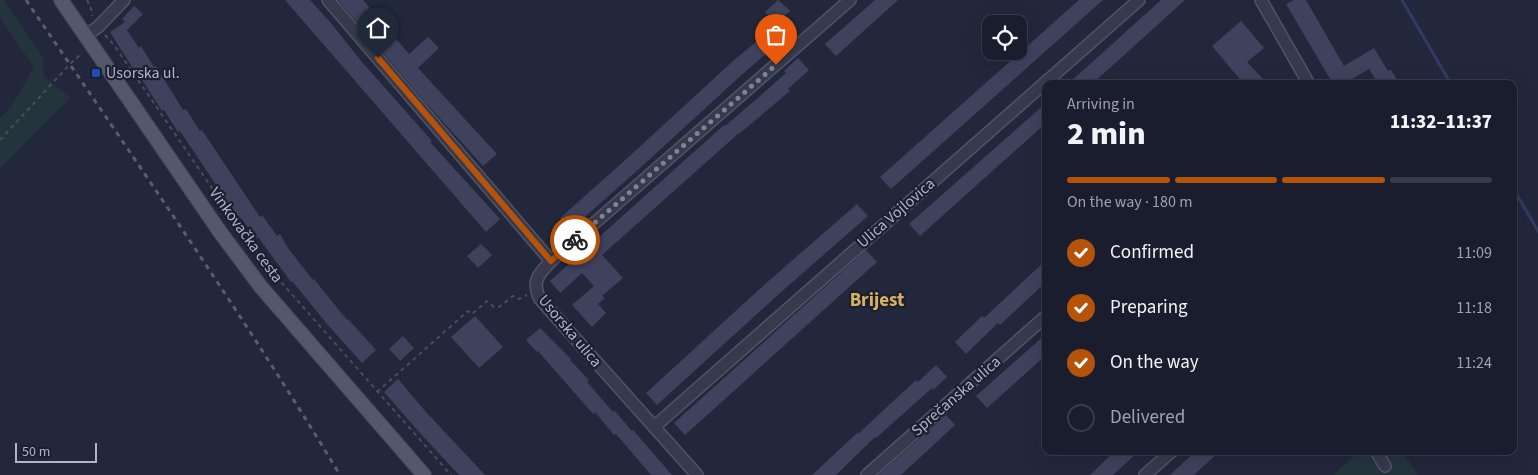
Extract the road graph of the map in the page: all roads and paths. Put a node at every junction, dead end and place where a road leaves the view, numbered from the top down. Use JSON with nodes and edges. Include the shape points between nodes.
{"nodes":[{"id":1,"x":61,"y":0,"type":"edge"},
{"id":2,"x":86,"y":0,"type":"edge"},
{"id":3,"x":124,"y":0,"type":"edge"},
{"id":4,"x":328,"y":0,"type":"edge"},
{"id":5,"x":850,"y":0,"type":"edge"},
{"id":6,"x":1139,"y":0,"type":"edge"},
{"id":7,"x":1261,"y":0,"type":"edge"},
{"id":8,"x":98,"y":27,"type":"junction"},
{"id":9,"x":88,"y":40,"type":"junction"},
{"id":10,"x":1048,"y":80,"type":"edge"},
{"id":11,"x":1307,"y":80,"type":"edge"},
{"id":12,"x":1042,"y":85,"type":"edge"},
{"id":13,"x":0,"y":140,"type":"edge"},
{"id":14,"x":551,"y":261,"type":"junction"},
{"id":15,"x":537,"y":292,"type":"junction"},
{"id":16,"x":1042,"y":320,"type":"edge"},
{"id":17,"x":378,"y":392,"type":"junction"},
{"id":18,"x":654,"y":427,"type":"junction"},
{"id":19,"x":1167,"y":455,"type":"edge"},
{"id":20,"x":1378,"y":455,"type":"edge"},
{"id":21,"x":1385,"y":466,"type":"dead end"},
{"id":22,"x":424,"y":475,"type":"edge"},
{"id":23,"x":451,"y":475,"type":"edge"},
{"id":24,"x":697,"y":475,"type":"edge"},
{"id":25,"x":867,"y":475,"type":"edge"},
{"id":26,"x":1144,"y":475,"type":"edge"}],
"edges":[{"from":1,"to":9,"type":"main road","name":"Vinkovačka cesta"},
{"from":2,"to":8,"type":"path"},
{"from":3,"to":8,"type":"street"},
{"from":4,"to":14,"type":"street"},
{"from":5,"to":14,"type":"street","name":"Usorska ulica"},
{"from":6,"to":10,"type":"street","name":"Ulica Vojlovica"},
{"from":7,"to":11,"type":"street"},
{"from":8,"to":9,"type":"street"},
{"from":8,"to":17,"type":"path","via":[[114,45],[251,245]]},
{"from":9,"to":13,"type":"path"},
{"from":9,"to":22,"type":"main road","name":"Vinkovačka cesta","via":[[261,288]]},
{"from":12,"to":18,"type":"street","name":"Ulica Vojlovica"},
{"from":14,"to":15,"type":"street","name":"Usorska ulica","via":[[540,273]]},
{"from":15,"to":17,"type":"path","via":[[519,299],[513,296],[499,307],[487,301],[472,314],[468,311]]},
{"from":15,"to":18,"type":"street","name":"Usorska ulica","via":[[551,312]]},
{"from":16,"to":25,"type":"street","name":"Sprečanska ulica"},
{"from":17,"to":23,"type":"path"},
{"from":18,"to":24,"type":"street","name":"Usorska ulica"},
{"from":19,"to":26,"type":"street"},
{"from":20,"to":21,"type":"street"}]}
